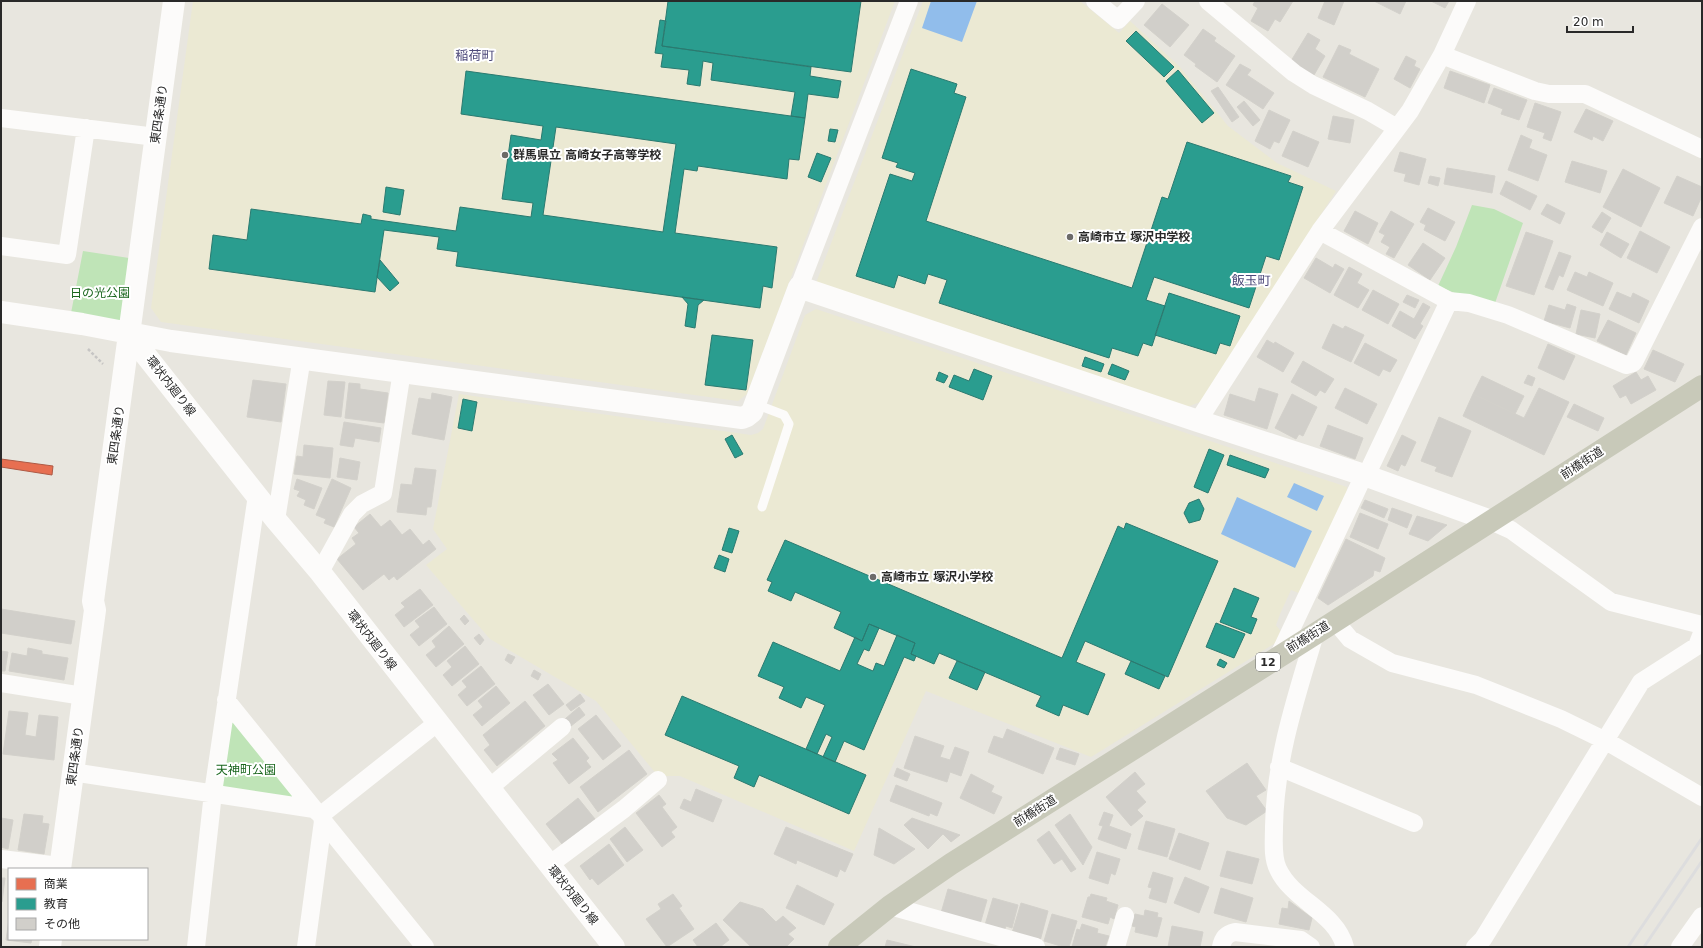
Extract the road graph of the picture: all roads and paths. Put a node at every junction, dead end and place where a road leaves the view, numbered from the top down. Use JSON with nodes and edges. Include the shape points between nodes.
{"nodes":[{"id":1,"x":174,"y":1,"type":"edge"},
{"id":2,"x":908,"y":1,"type":"edge"},
{"id":3,"x":1095,"y":1,"type":"edge"},
{"id":4,"x":1136,"y":1,"type":"edge"},
{"id":5,"x":1208,"y":1,"type":"edge"},
{"id":6,"x":1467,"y":1,"type":"edge"},
{"id":7,"x":1442,"y":54,"type":"junction"},
{"id":8,"x":1,"y":118,"type":"edge"},
{"id":9,"x":86,"y":128,"type":"junction"},
{"id":10,"x":1397,"y":128,"type":"junction"},
{"id":11,"x":156,"y":137,"type":"junction"},
{"id":12,"x":1702,"y":149,"type":"edge"},
{"id":13,"x":1702,"y":227,"type":"edge"},
{"id":14,"x":1320,"y":231,"type":"junction"},
{"id":15,"x":1,"y":246,"type":"edge"},
{"id":16,"x":799,"y":288,"type":"junction"},
{"id":17,"x":1449,"y":301,"type":"junction"},
{"id":18,"x":1,"y":312,"type":"edge"},
{"id":19,"x":129,"y":334,"type":"junction"},
{"id":20,"x":302,"y":357,"type":"junction"},
{"id":21,"x":402,"y":371,"type":"junction"},
{"id":22,"x":1702,"y":386,"type":"edge"},
{"id":23,"x":755,"y":404,"type":"junction"},
{"id":24,"x":1198,"y":421,"type":"junction"},
{"id":25,"x":1365,"y":475,"type":"junction"},
{"id":26,"x":257,"y":494,"type":"junction"},
{"id":27,"x":762,"y":507,"type":"dead end"},
{"id":28,"x":276,"y":520,"type":"junction"},
{"id":29,"x":1491,"y":521,"type":"junction"},
{"id":30,"x":320,"y":572,"type":"junction"},
{"id":31,"x":1335,"y":620,"type":"junction"},
{"id":32,"x":1702,"y":625,"type":"edge"},
{"id":33,"x":1702,"y":633,"type":"edge"},
{"id":34,"x":1315,"y":634,"type":"junction"},
{"id":35,"x":1279,"y":655,"type":"junction"},
{"id":36,"x":1,"y":683,"type":"edge"},
{"id":37,"x":83,"y":696,"type":"junction"},
{"id":38,"x":226,"y":700,"type":"junction"},
{"id":39,"x":437,"y":723,"type":"junction"},
{"id":40,"x":562,"y":727,"type":"dead end"},
{"id":41,"x":1606,"y":741,"type":"junction"},
{"id":42,"x":1279,"y":767,"type":"junction"},
{"id":43,"x":72,"y":772,"type":"junction"},
{"id":44,"x":658,"y":780,"type":"dead end"},
{"id":45,"x":488,"y":788,"type":"junction"},
{"id":46,"x":213,"y":793,"type":"junction"},
{"id":47,"x":1702,"y":797,"type":"edge"},
{"id":48,"x":319,"y":815,"type":"junction"},
{"id":49,"x":1414,"y":822,"type":"dead end"},
{"id":50,"x":1,"y":859,"type":"edge"},
{"id":51,"x":549,"y":865,"type":"junction"},
{"id":52,"x":60,"y":868,"type":"edge"},
{"id":53,"x":890,"y":906,"type":"junction"},
{"id":54,"x":1125,"y":916,"type":"dead end"},
{"id":55,"x":1702,"y":916,"type":"edge"},
{"id":56,"x":196,"y":947,"type":"edge"},
{"id":57,"x":306,"y":947,"type":"edge"},
{"id":58,"x":425,"y":947,"type":"edge"},
{"id":59,"x":614,"y":947,"type":"edge"},
{"id":60,"x":839,"y":947,"type":"edge"},
{"id":61,"x":1036,"y":947,"type":"edge"},
{"id":62,"x":1116,"y":947,"type":"edge"},
{"id":63,"x":1221,"y":947,"type":"edge"},
{"id":64,"x":1311,"y":947,"type":"edge"},
{"id":65,"x":1345,"y":947,"type":"edge"},
{"id":66,"x":1476,"y":947,"type":"edge"},
{"id":67,"x":1680,"y":947,"type":"edge"}],
"edges":[{"from":1,"to":11,"type":"street","name":"東四条通り"},
{"from":2,"to":16,"type":"street"},
{"from":3,"to":4,"type":"street","via":[[1118,20]]},
{"from":5,"to":10,"type":"street","via":[[1294,73]]},
{"from":6,"to":7,"type":"street"},
{"from":7,"to":10,"type":"street","via":[[1421,93]]},
{"from":7,"to":12,"type":"street","via":[[1535,91],[1549,94],[1585,94]]},
{"from":8,"to":9,"type":"street"},
{"from":9,"to":11,"type":"street"},
{"from":9,"to":15,"type":"street","via":[[67,255]]},
{"from":10,"to":14,"type":"street"},
{"from":11,"to":19,"type":"street","name":"東四条通り"},
{"from":13,"to":17,"type":"street","via":[[1633,363],[1626,364],[1508,315]]},
{"from":14,"to":17,"type":"street"},
{"from":14,"to":24,"type":"street"},
{"from":16,"to":23,"type":"street"},
{"from":16,"to":24,"type":"street"},
{"from":17,"to":25,"type":"street"},
{"from":18,"to":19,"type":"street"},
{"from":19,"to":20,"type":"street"},
{"from":19,"to":26,"type":"street","name":"環状内廻り線"},
{"from":19,"to":37,"type":"street","name":"東四条通り","via":[[93,601],[95,610]]},
{"from":20,"to":21,"type":"street"},
{"from":20,"to":28,"type":"street"},
{"from":21,"to":23,"type":"street","via":[[742,418],[752,412]]},
{"from":21,"to":30,"type":"street","via":[[383,493],[362,504],[352,514]]},
{"from":22,"to":29,"type":"main road","name":"前橋街道","number":"12"},
{"from":23,"to":27,"type":"lane","via":[[784,415],[789,424]]},
{"from":24,"to":25,"type":"street"},
{"from":25,"to":29,"type":"street"},
{"from":25,"to":35,"type":"street"},
{"from":26,"to":28,"type":"street","name":"環状内廻り線"},
{"from":26,"to":38,"type":"street"},
{"from":28,"to":30,"type":"street","name":"環状内廻り線"},
{"from":29,"to":31,"type":"main road","name":"前橋街道","number":"12"},
{"from":29,"to":32,"type":"street","via":[[1511,530],[1611,602]]},
{"from":30,"to":39,"type":"street","name":"環状内廻り線"},
{"from":31,"to":34,"type":"main road","name":"前橋街道","number":"12"},
{"from":31,"to":41,"type":"street","via":[[1350,639],[1392,663],[1476,685],[1561,719]]},
{"from":33,"to":41,"type":"street","via":[[1697,646],[1642,682]]},
{"from":34,"to":35,"type":"main road","name":"前橋街道","number":"12"},
{"from":34,"to":42,"type":"street","via":[[1293,706]]},
{"from":35,"to":53,"type":"main road","name":"前橋街道","number":"12","via":[[951,864]]},
{"from":36,"to":37,"type":"street"},
{"from":37,"to":43,"type":"street","name":"東四条通り"},
{"from":38,"to":46,"type":"street"},
{"from":38,"to":48,"type":"street"},
{"from":39,"to":45,"type":"street","name":"環状内廻り線"},
{"from":39,"to":48,"type":"street"},
{"from":40,"to":45,"type":"street"},
{"from":41,"to":47,"type":"street"},
{"from":41,"to":66,"type":"street"},
{"from":42,"to":49,"type":"street"},
{"from":42,"to":65,"type":"street","via":[[1274,849],[1278,870],[1288,884],[1330,921],[1341,936]]},
{"from":43,"to":46,"type":"street"},
{"from":43,"to":52,"type":"street","name":"東四条通り"},
{"from":44,"to":51,"type":"street","via":[[624,810]]},
{"from":45,"to":51,"type":"street","name":"環状内廻り線"},
{"from":46,"to":48,"type":"street"},
{"from":46,"to":56,"type":"street"},
{"from":48,"to":57,"type":"street"},
{"from":48,"to":58,"type":"street"},
{"from":50,"to":52,"type":"street"},
{"from":51,"to":59,"type":"street","name":"環状内廻り線"},
{"from":53,"to":60,"type":"main road","name":"前橋街道","number":"12"},
{"from":53,"to":61,"type":"street"},
{"from":54,"to":62,"type":"street"},
{"from":55,"to":67,"type":"street"},
{"from":63,"to":64,"type":"street","via":[[1228,934],[1235,932],[1301,940]]}]}
